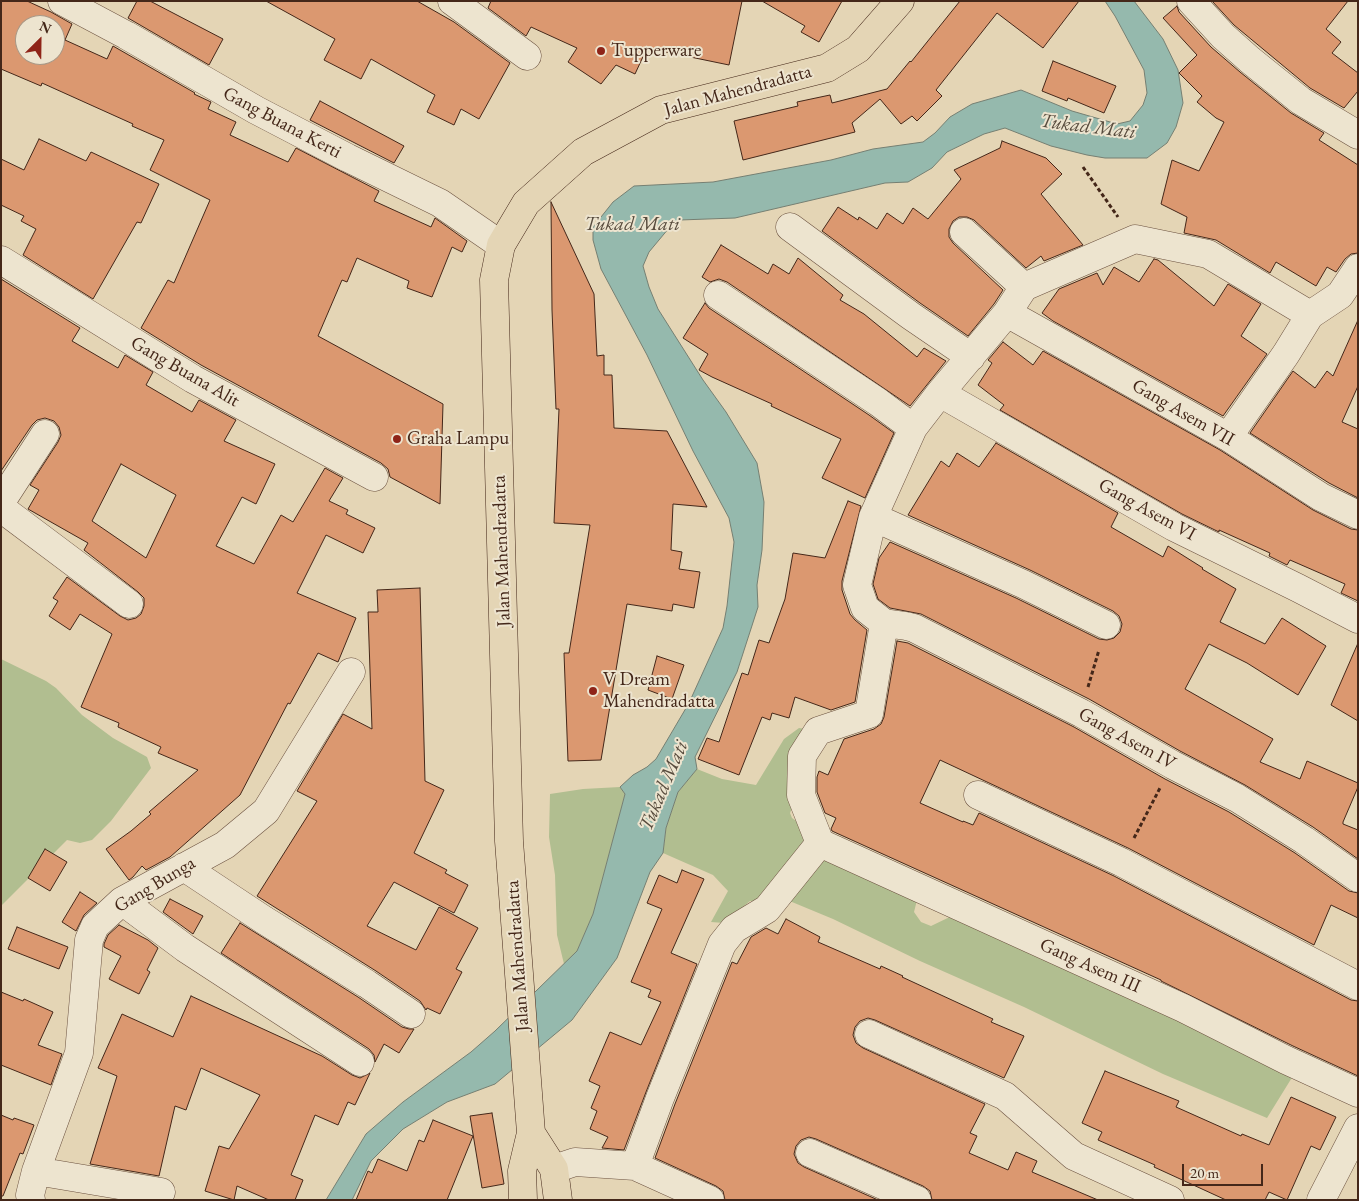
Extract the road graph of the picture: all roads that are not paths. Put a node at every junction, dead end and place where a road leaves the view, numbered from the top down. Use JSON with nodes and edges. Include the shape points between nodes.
{"nodes":[{"id":1,"x":62,"y":1,"type":"edge"},
{"id":2,"x":452,"y":1,"type":"edge"},
{"id":3,"x":900,"y":1,"type":"edge"},
{"id":4,"x":1191,"y":1,"type":"edge"},
{"id":5,"x":527,"y":56,"type":"dead end"},
{"id":6,"x":1358,"y":135,"type":"edge"},
{"id":7,"x":790,"y":227,"type":"dead end"},
{"id":8,"x":964,"y":232,"type":"dead end"},
{"id":9,"x":501,"y":246,"type":"junction"},
{"id":10,"x":1,"y":260,"type":"edge"},
{"id":11,"x":1358,"y":268,"type":"edge"},
{"id":12,"x":1024,"y":287,"type":"junction"},
{"id":13,"x":718,"y":295,"type":"dead end"},
{"id":14,"x":1349,"y":300,"type":"edge"},
{"id":15,"x":1006,"y":313,"type":"junction"},
{"id":16,"x":1310,"y":315,"type":"junction"},
{"id":17,"x":971,"y":357,"type":"junction"},
{"id":18,"x":940,"y":393,"type":"junction"},
{"id":19,"x":913,"y":428,"type":"junction"},
{"id":20,"x":45,"y":434,"type":"dead end"},
{"id":21,"x":1228,"y":437,"type":"junction"},
{"id":22,"x":374,"y":477,"type":"dead end"},
{"id":23,"x":1,"y":502,"type":"edge"},
{"id":24,"x":1,"y":508,"type":"edge"},
{"id":25,"x":1358,"y":516,"type":"edge"},
{"id":26,"x":873,"y":517,"type":"junction"},
{"id":27,"x":129,"y":604,"type":"dead end"},
{"id":28,"x":1358,"y":619,"type":"edge"},
{"id":29,"x":884,"y":623,"type":"junction"},
{"id":30,"x":1106,"y":625,"type":"road end"},
{"id":31,"x":352,"y":672,"type":"dead end"},
{"id":32,"x":978,"y":795,"type":"dead end"},
{"id":33,"x":820,"y":843,"type":"junction"},
{"id":34,"x":184,"y":867,"type":"junction"},
{"id":35,"x":1358,"y":878,"type":"edge"},
{"id":36,"x":122,"y":901,"type":"junction"},
{"id":37,"x":1358,"y":986,"type":"edge"},
{"id":38,"x":411,"y":1014,"type":"dead end"},
{"id":39,"x":869,"y":1034,"type":"dead end"},
{"id":40,"x":360,"y":1062,"type":"dead end"},
{"id":41,"x":1358,"y":1093,"type":"edge"},
{"id":42,"x":530,"y":1120,"type":"junction"},
{"id":43,"x":1358,"y":1128,"type":"edge"},
{"id":44,"x":810,"y":1153,"type":"dead end"},
{"id":45,"x":635,"y":1166,"type":"junction"},
{"id":46,"x":554,"y":1169,"type":"junction"},
{"id":47,"x":36,"y":1171,"type":"junction"},
{"id":48,"x":161,"y":1192,"type":"dead end"},
{"id":49,"x":31,"y":1200,"type":"edge"},
{"id":50,"x":523,"y":1200,"type":"edge"},
{"id":51,"x":558,"y":1200,"type":"edge"},
{"id":52,"x":710,"y":1200,"type":"edge"},
{"id":53,"x":917,"y":1200,"type":"edge"},
{"id":54,"x":1170,"y":1200,"type":"edge"},
{"id":55,"x":1321,"y":1200,"type":"edge"}],
"edges":[{"from":1,"to":9,"type":"street","name":"Gang Buana Kerti","via":[[256,110],[440,203]]},
{"from":2,"to":5,"type":"street"},
{"from":3,"to":9,"type":"highway","name":"Jalan Mahendradatta","via":[[858,49],[827,68],[661,110],[584,152],[526,202]]},
{"from":4,"to":6,"type":"street","via":[[1224,36],[1294,95]]},
{"from":7,"to":17,"type":"street"},
{"from":8,"to":12,"type":"street"},
{"from":9,"to":42,"type":"highway","name":"Jalan Mahendradatta","via":[[494,280],[509,841]]},
{"from":10,"to":22,"type":"street","name":"Gang Buana Alit","via":[[193,379]]},
{"from":11,"to":14,"type":"street"},
{"from":12,"to":15,"type":"street"},
{"from":12,"to":16,"type":"street","via":[[1135,239],[1208,254]]},
{"from":13,"to":19,"type":"street"},
{"from":14,"to":16,"type":"street"},
{"from":15,"to":17,"type":"street"},
{"from":15,"to":21,"type":"street","name":"Gang Asem VII"},
{"from":16,"to":21,"type":"street"},
{"from":17,"to":18,"type":"street"},
{"from":18,"to":19,"type":"street"},
{"from":18,"to":28,"type":"street","name":"Gang Asem VI","via":[[1174,526]]},
{"from":19,"to":26,"type":"street"},
{"from":20,"to":23,"type":"street"},
{"from":21,"to":25,"type":"street","name":"Gang Asem VII"},
{"from":24,"to":27,"type":"street"},
{"from":26,"to":29,"type":"street","via":[[857,585],[865,608]]},
{"from":26,"to":30,"type":"street"},
{"from":29,"to":33,"type":"street","via":[[868,714],[818,732],[802,756],[800,795]]},
{"from":29,"to":35,"type":"street","name":"Gang Asem IV","via":[[914,628],[1081,713],[1237,798]]},
{"from":31,"to":34,"type":"street","name":"Gang Bunga","via":[[266,811],[225,845]]},
{"from":32,"to":37,"type":"street","via":[[1121,862]]},
{"from":33,"to":41,"type":"street","name":"Gang Asem III","via":[[1183,1008]]},
{"from":33,"to":45,"type":"street","via":[[767,909],[734,929],[722,944]]},
{"from":34,"to":36,"type":"street","name":"Gang Bunga"},
{"from":34,"to":38,"type":"street"},
{"from":36,"to":40,"type":"street","via":[[185,948]]},
{"from":36,"to":47,"type":"street","name":"Gang Bunga","via":[[95,926],[89,940],[78,1054]]},
{"from":39,"to":54,"type":"street","via":[[1005,1096],[1074,1156]]},
{"from":42,"to":46,"type":"highway","name":"Jalan Mahendradatta"},
{"from":42,"to":50,"type":"highway","name":"Jalan Mahendradatta","via":[[522,1171]]},
{"from":43,"to":55,"type":"street"},
{"from":44,"to":53,"type":"street"},
{"from":45,"to":46,"type":"street","via":[[574,1162]]},
{"from":45,"to":52,"type":"street"},
{"from":46,"to":51,"type":"highway","name":"Jalan Mahendradatta"},
{"from":47,"to":48,"type":"street"},
{"from":47,"to":49,"type":"street","name":"Gang Bunga"}]}
